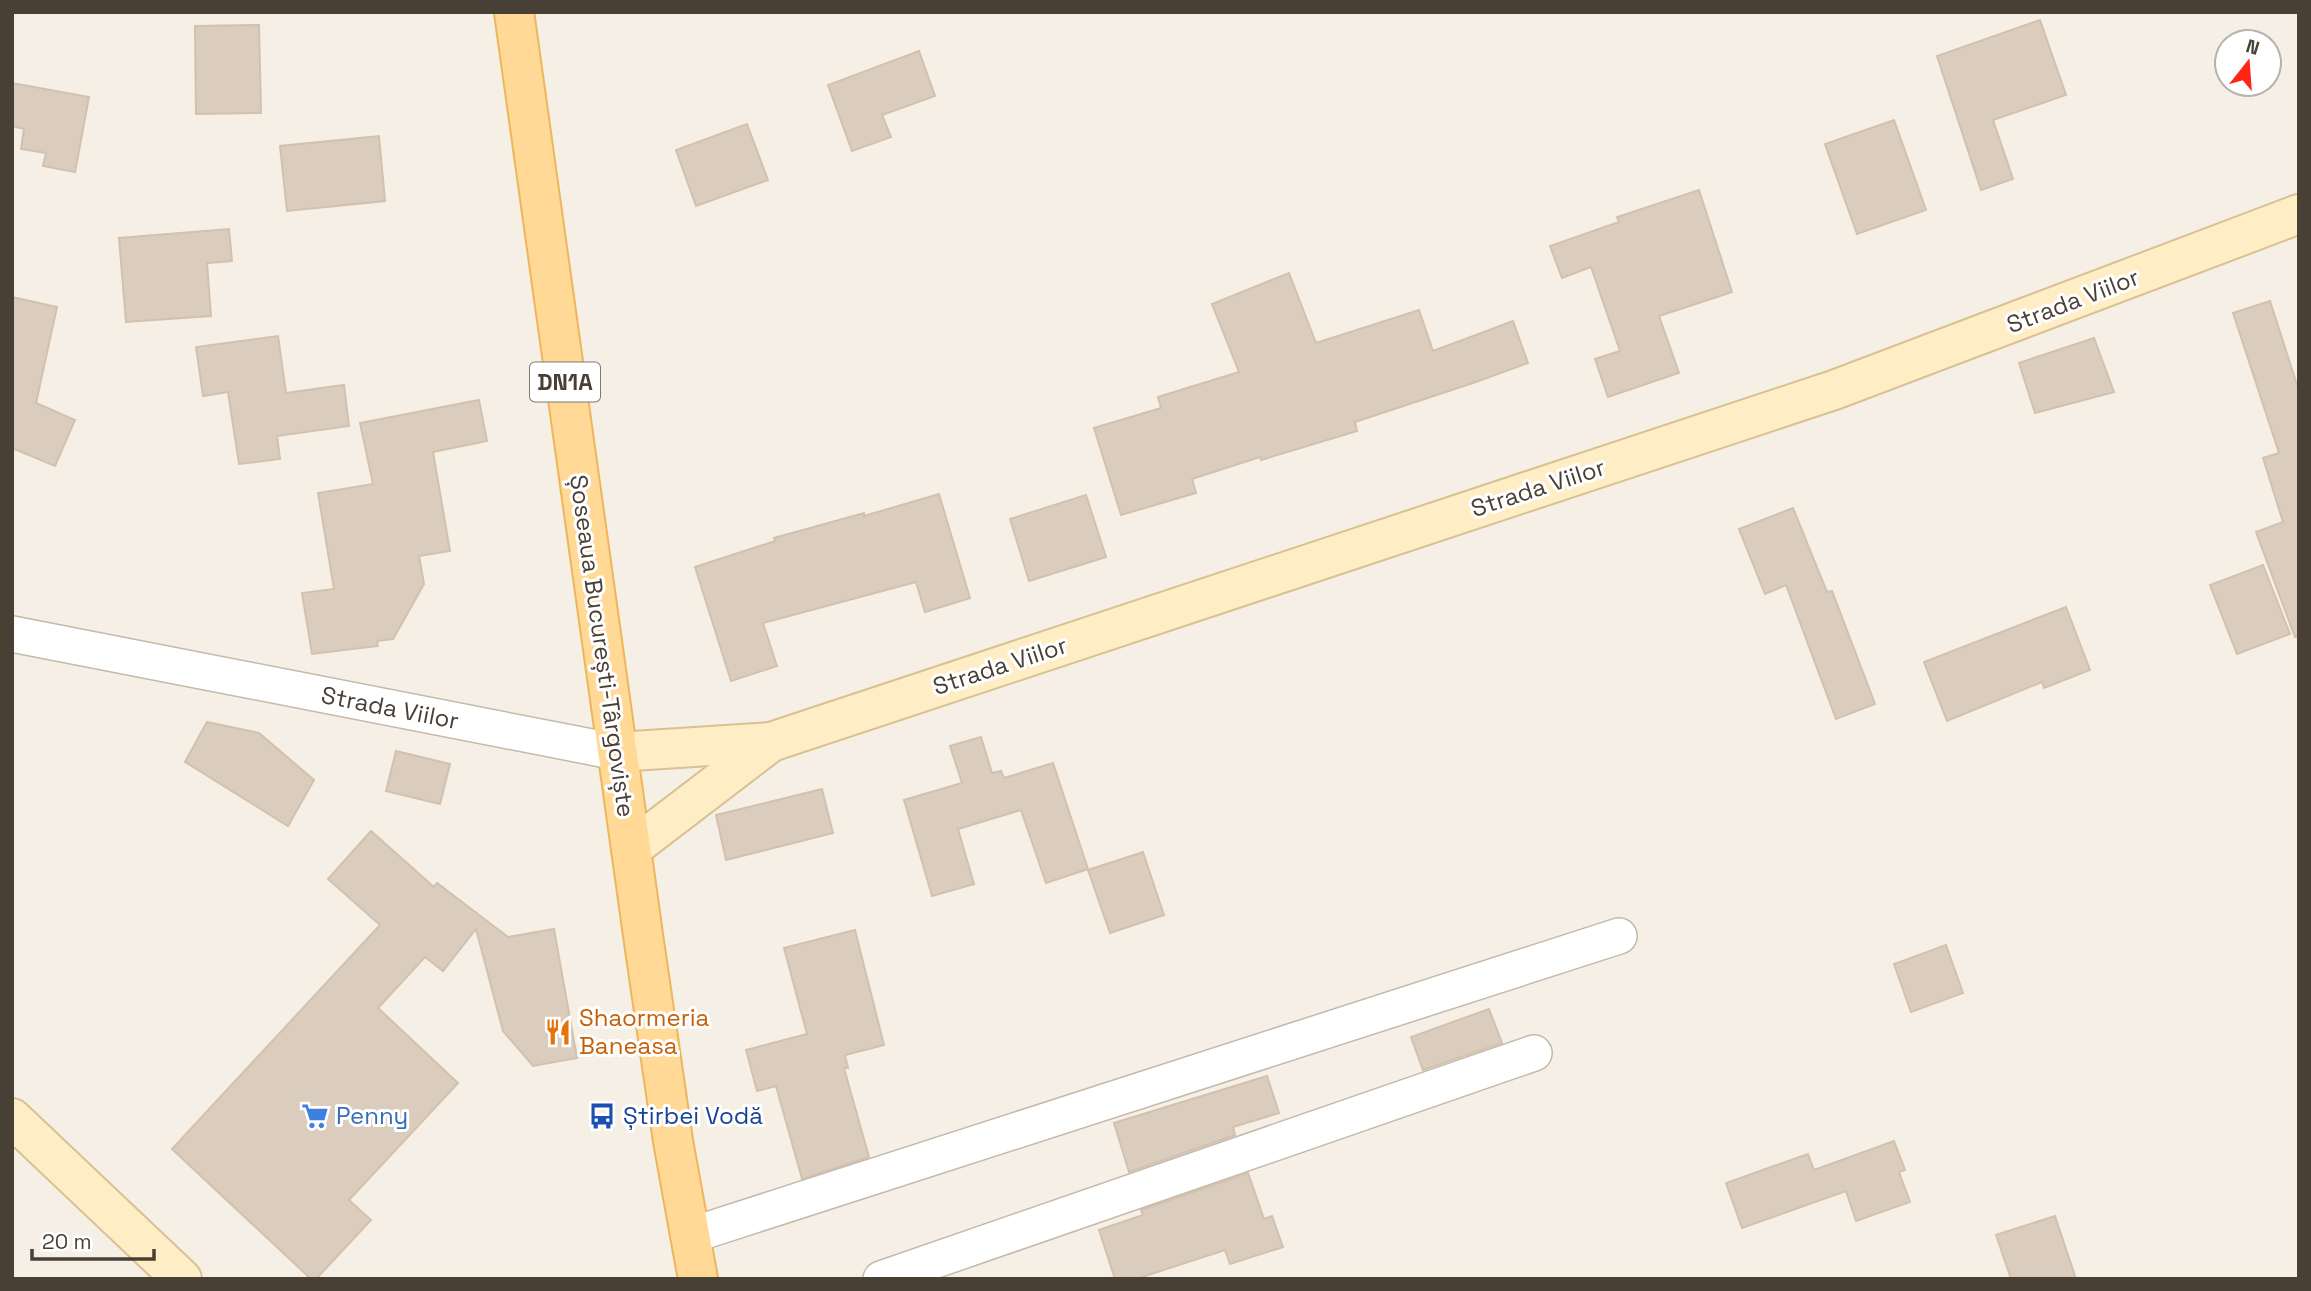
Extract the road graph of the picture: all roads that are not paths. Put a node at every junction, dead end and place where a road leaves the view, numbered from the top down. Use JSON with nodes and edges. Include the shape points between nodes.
{"nodes":[{"id":1,"x":514,"y":12,"type":"edge"},
{"id":2,"x":2299,"y":214,"type":"edge"},
{"id":3,"x":12,"y":634,"type":"edge"},
{"id":4,"x":771,"y":742,"type":"junction"},
{"id":5,"x":617,"y":752,"type":"junction"},
{"id":6,"x":631,"y":849,"type":"junction"},
{"id":7,"x":1619,"y":936,"type":"dead end"},
{"id":8,"x":1534,"y":1054,"type":"dead end"},
{"id":9,"x":12,"y":1118,"type":"edge"},
{"id":10,"x":690,"y":1236,"type":"junction"},
{"id":11,"x":182,"y":1279,"type":"edge"},
{"id":12,"x":698,"y":1279,"type":"edge"},
{"id":13,"x":881,"y":1279,"type":"edge"}],
"edges":[{"from":1,"to":5,"type":"main road","name":"Șoseaua București-Târgoviște","number":"DN1A"},
{"from":2,"to":4,"type":"main road","name":"Strada Viilor","via":[[1834,390]]},
{"from":3,"to":5,"type":"street","name":"Strada Viilor"},
{"from":4,"to":5,"type":"main road","name":"Strada Viilor"},
{"from":4,"to":6,"type":"main road","name":"Strada Viilor"},
{"from":5,"to":6,"type":"main road","name":"Șoseaua București-Târgoviște","number":"DN1A"},
{"from":6,"to":10,"type":"main road","name":"Șoseaua București-Târgoviște","number":"DN1A"},
{"from":7,"to":10,"type":"street"},
{"from":8,"to":13,"type":"street"},
{"from":9,"to":11,"type":"main road"},
{"from":10,"to":12,"type":"main road","name":"Șoseaua București-Târgoviște","number":"DN1A"}]}
